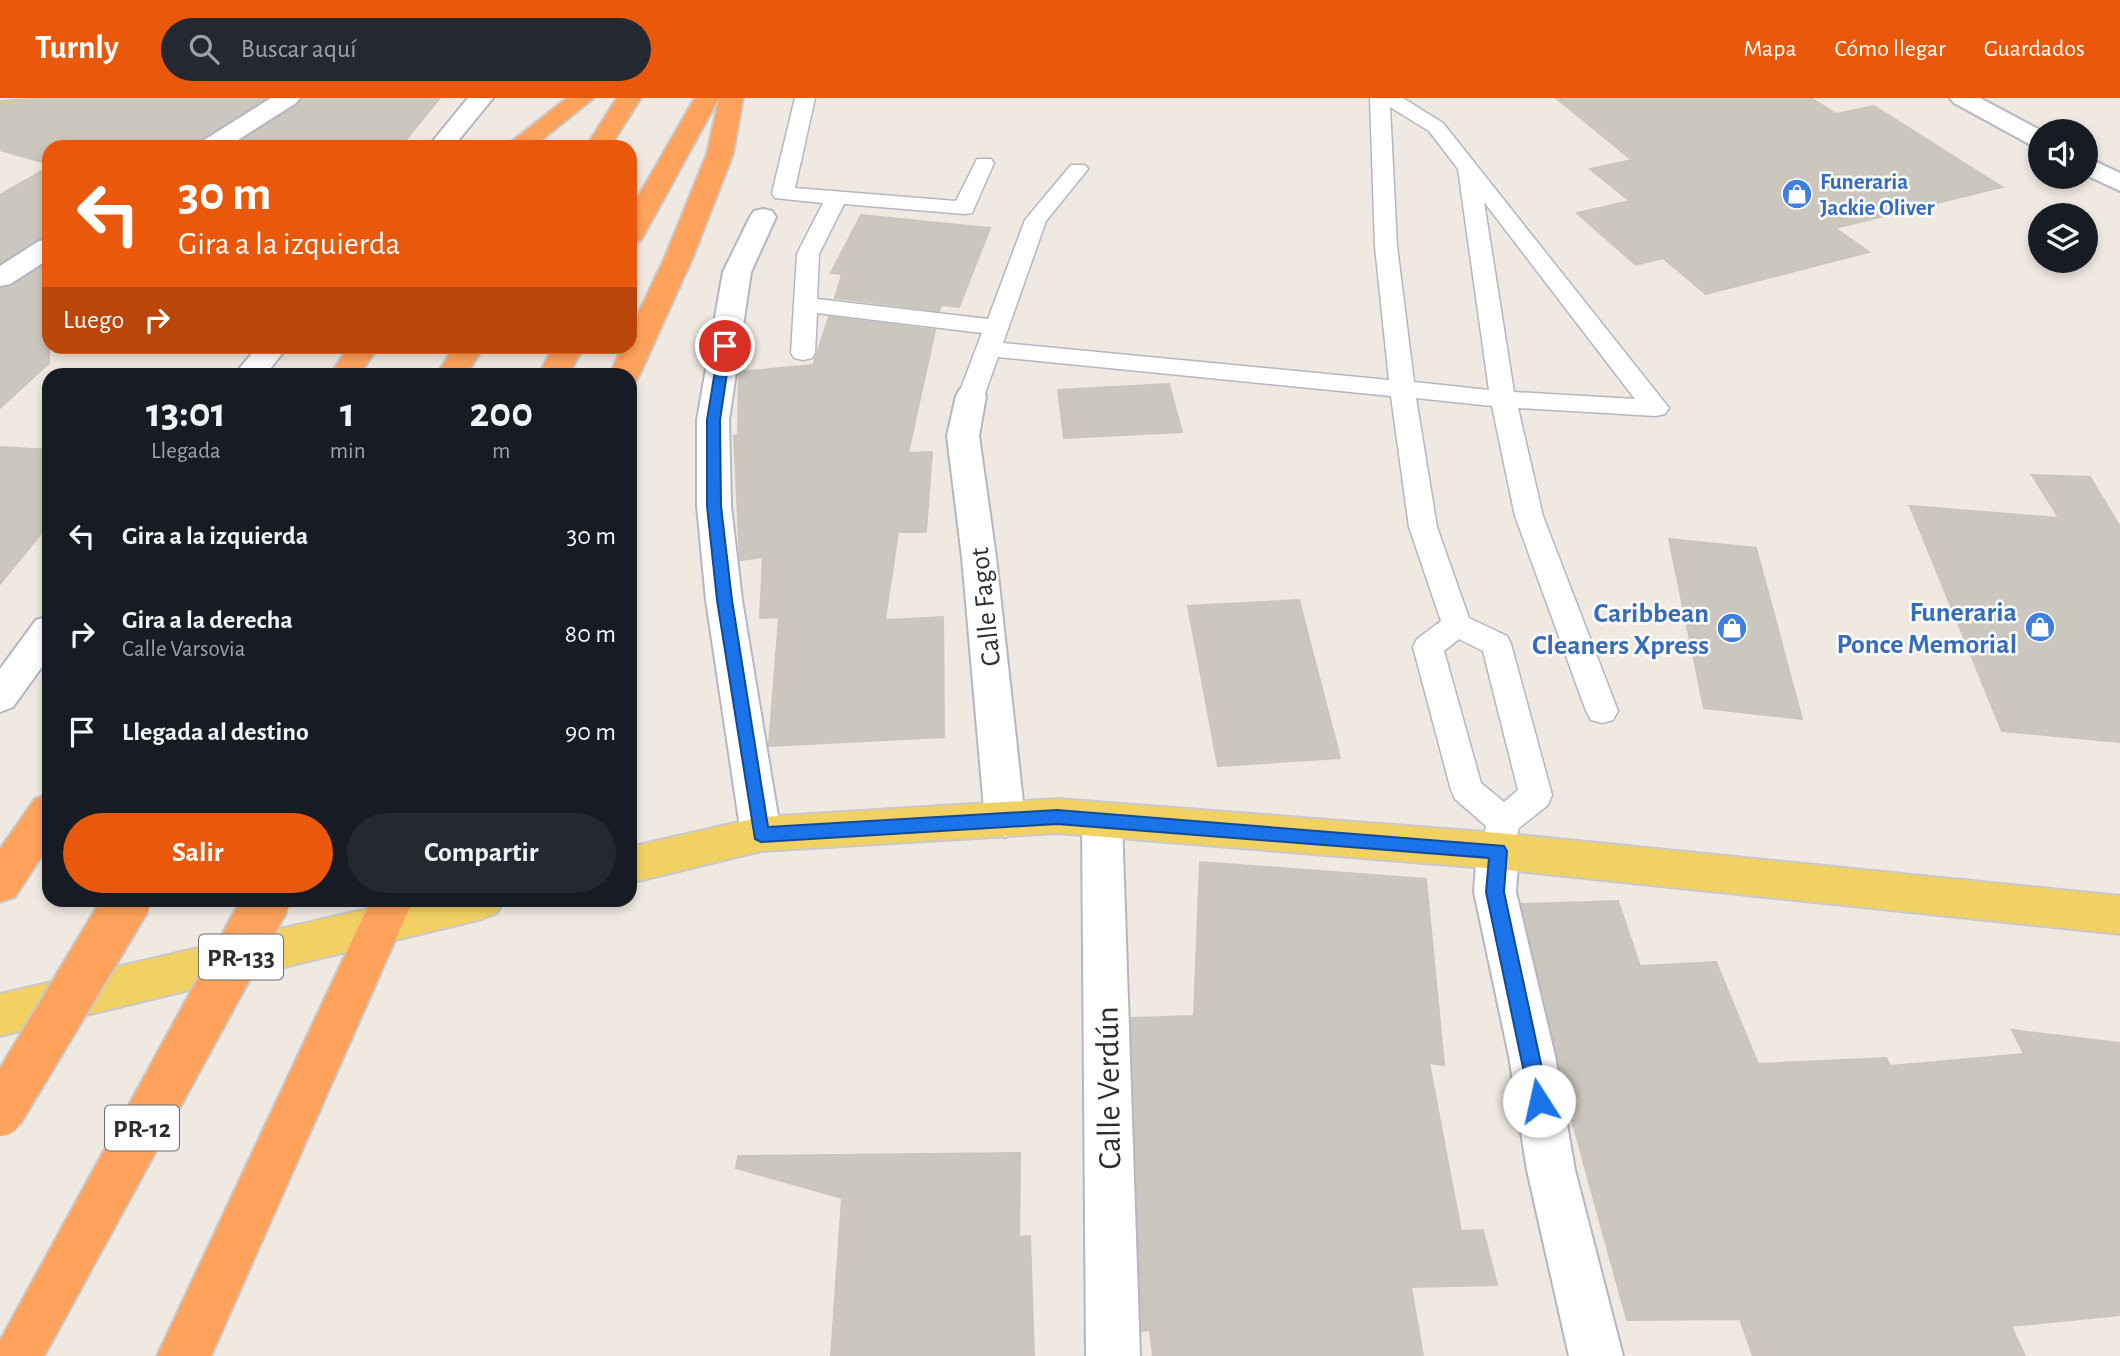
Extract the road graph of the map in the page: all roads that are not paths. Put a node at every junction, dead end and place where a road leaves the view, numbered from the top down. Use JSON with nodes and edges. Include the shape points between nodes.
{"nodes":[{"id":1,"x":288,"y":98,"type":"edge"},
{"id":2,"x":481,"y":98,"type":"edge"},
{"id":3,"x":582,"y":98,"type":"edge"},
{"id":4,"x":629,"y":98,"type":"edge"},
{"id":5,"x":707,"y":98,"type":"edge"},
{"id":6,"x":731,"y":98,"type":"edge"},
{"id":7,"x":805,"y":98,"type":"edge"},
{"id":8,"x":1380,"y":98,"type":"edge"},
{"id":9,"x":1390,"y":98,"type":"edge"},
{"id":10,"x":1962,"y":98,"type":"edge"},
{"id":11,"x":2028,"y":134,"type":"edge"},
{"id":12,"x":221,"y":140,"type":"edge"},
{"id":13,"x":446,"y":140,"type":"edge"},
{"id":14,"x":526,"y":140,"type":"edge"},
{"id":15,"x":602,"y":140,"type":"edge"},
{"id":16,"x":984,"y":163,"type":"dead end"},
{"id":17,"x":1077,"y":169,"type":"dead end"},
{"id":18,"x":1468,"y":169,"type":"junction"},
{"id":19,"x":2098,"y":171,"type":"edge"},
{"id":20,"x":2120,"y":183,"type":"edge"},
{"id":21,"x":837,"y":197,"type":"junction"},
{"id":22,"x":763,"y":217,"type":"dead end"},
{"id":23,"x":637,"y":223,"type":"edge"},
{"id":24,"x":42,"y":251,"type":"edge"},
{"id":25,"x":0,"y":278,"type":"edge"},
{"id":26,"x":805,"y":305,"type":"junction"},
{"id":27,"x":992,"y":338,"type":"junction"},
{"id":28,"x":637,"y":348,"type":"edge"},
{"id":29,"x":267,"y":354,"type":"edge"},
{"id":30,"x":803,"y":354,"type":"dead end"},
{"id":31,"x":255,"y":368,"type":"edge"},
{"id":32,"x":1402,"y":387,"type":"junction"},
{"id":33,"x":971,"y":396,"type":"joint"},
{"id":34,"x":1503,"y":399,"type":"junction"},
{"id":35,"x":1457,"y":625,"type":"junction"},
{"id":36,"x":42,"y":639,"type":"edge"},
{"id":37,"x":0,"y":697,"type":"edge"},
{"id":38,"x":1602,"y":711,"type":"dead end"},
{"id":39,"x":1005,"y":820,"type":"junction"},
{"id":40,"x":42,"y":821,"type":"edge"},
{"id":41,"x":1102,"y":821,"type":"junction"},
{"id":42,"x":761,"y":834,"type":"junction"},
{"id":43,"x":1501,"y":836,"type":"junction"},
{"id":44,"x":637,"y":863,"type":"edge"},
{"id":45,"x":0,"y":884,"type":"edge"},
{"id":46,"x":124,"y":907,"type":"edge"},
{"id":47,"x":263,"y":907,"type":"edge"},
{"id":48,"x":422,"y":907,"type":"edge"},
{"id":49,"x":387,"y":911,"type":"edge"},
{"id":50,"x":2120,"y":915,"type":"edge"},
{"id":51,"x":0,"y":1015,"type":"edge"},
{"id":52,"x":0,"y":1113,"type":"edge"},
{"id":53,"x":18,"y":1356,"type":"edge"},
{"id":54,"x":184,"y":1356,"type":"edge"},
{"id":55,"x":1113,"y":1356,"type":"edge"},
{"id":56,"x":1596,"y":1356,"type":"edge"}],
"edges":[{"from":1,"to":12,"type":"street"},
{"from":2,"to":13,"type":"street"},
{"from":3,"to":14,"type":"highway"},
{"from":4,"to":15,"type":"highway"},
{"from":5,"to":23,"type":"highway"},
{"from":6,"to":28,"type":"highway","via":[[720,154]]},
{"from":7,"to":21,"type":"lane","via":[[783,193]]},
{"from":8,"to":32,"type":"lane","via":[[1386,246]]},
{"from":9,"to":18,"type":"lane","via":[[1436,127]]},
{"from":10,"to":11,"type":"street"},
{"from":16,"to":21,"type":"lane","via":[[964,208]]},
{"from":17,"to":27,"type":"lane","via":[[1036,220]]},
{"from":18,"to":34,"type":"lane"},
{"from":18,"to":34,"type":"lane","via":[[1656,408]]},
{"from":19,"to":20,"type":"street"},
{"from":21,"to":26,"type":"lane","via":[[808,254]]},
{"from":22,"to":42,"type":"street","via":[[737,272],[713,420],[717,533]]},
{"from":24,"to":25,"type":"street"},
{"from":26,"to":27,"type":"lane"},
{"from":26,"to":30,"type":"lane"},
{"from":27,"to":32,"type":"lane"},
{"from":27,"to":33,"type":"lane"},
{"from":29,"to":31,"type":"street"},
{"from":32,"to":34,"type":"lane"},
{"from":32,"to":35,"type":"lane","via":[[1423,527]]},
{"from":33,"to":39,"type":"street","name":"Calle Fagot","via":[[963,436]]},
{"from":34,"to":38,"type":"lane","via":[[1529,516]]},
{"from":35,"to":43,"type":"lane","via":[[1428,647],[1467,790]]},
{"from":35,"to":43,"type":"lane","via":[[1496,644],[1536,795]]},
{"from":36,"to":37,"type":"street"},
{"from":39,"to":41,"type":"main road","via":[[1057,817]]},
{"from":39,"to":42,"type":"main road"},
{"from":40,"to":45,"type":"highway"},
{"from":41,"to":43,"type":"main road"},
{"from":41,"to":55,"type":"street","name":"Calle Verdún"},
{"from":42,"to":44,"type":"main road"},
{"from":43,"to":50,"type":"main road"},
{"from":43,"to":56,"type":"street","via":[[1495,892],[1532,1056],[1551,1170]]},
{"from":46,"to":52,"type":"highway","bridge":true},
{"from":47,"to":53,"type":"highway","number":"PR-12","bridge":true},
{"from":48,"to":49,"type":"main road","number":"PR-133"},
{"from":49,"to":51,"type":"main road","number":"PR-133"},
{"from":49,"to":54,"type":"highway"}]}
